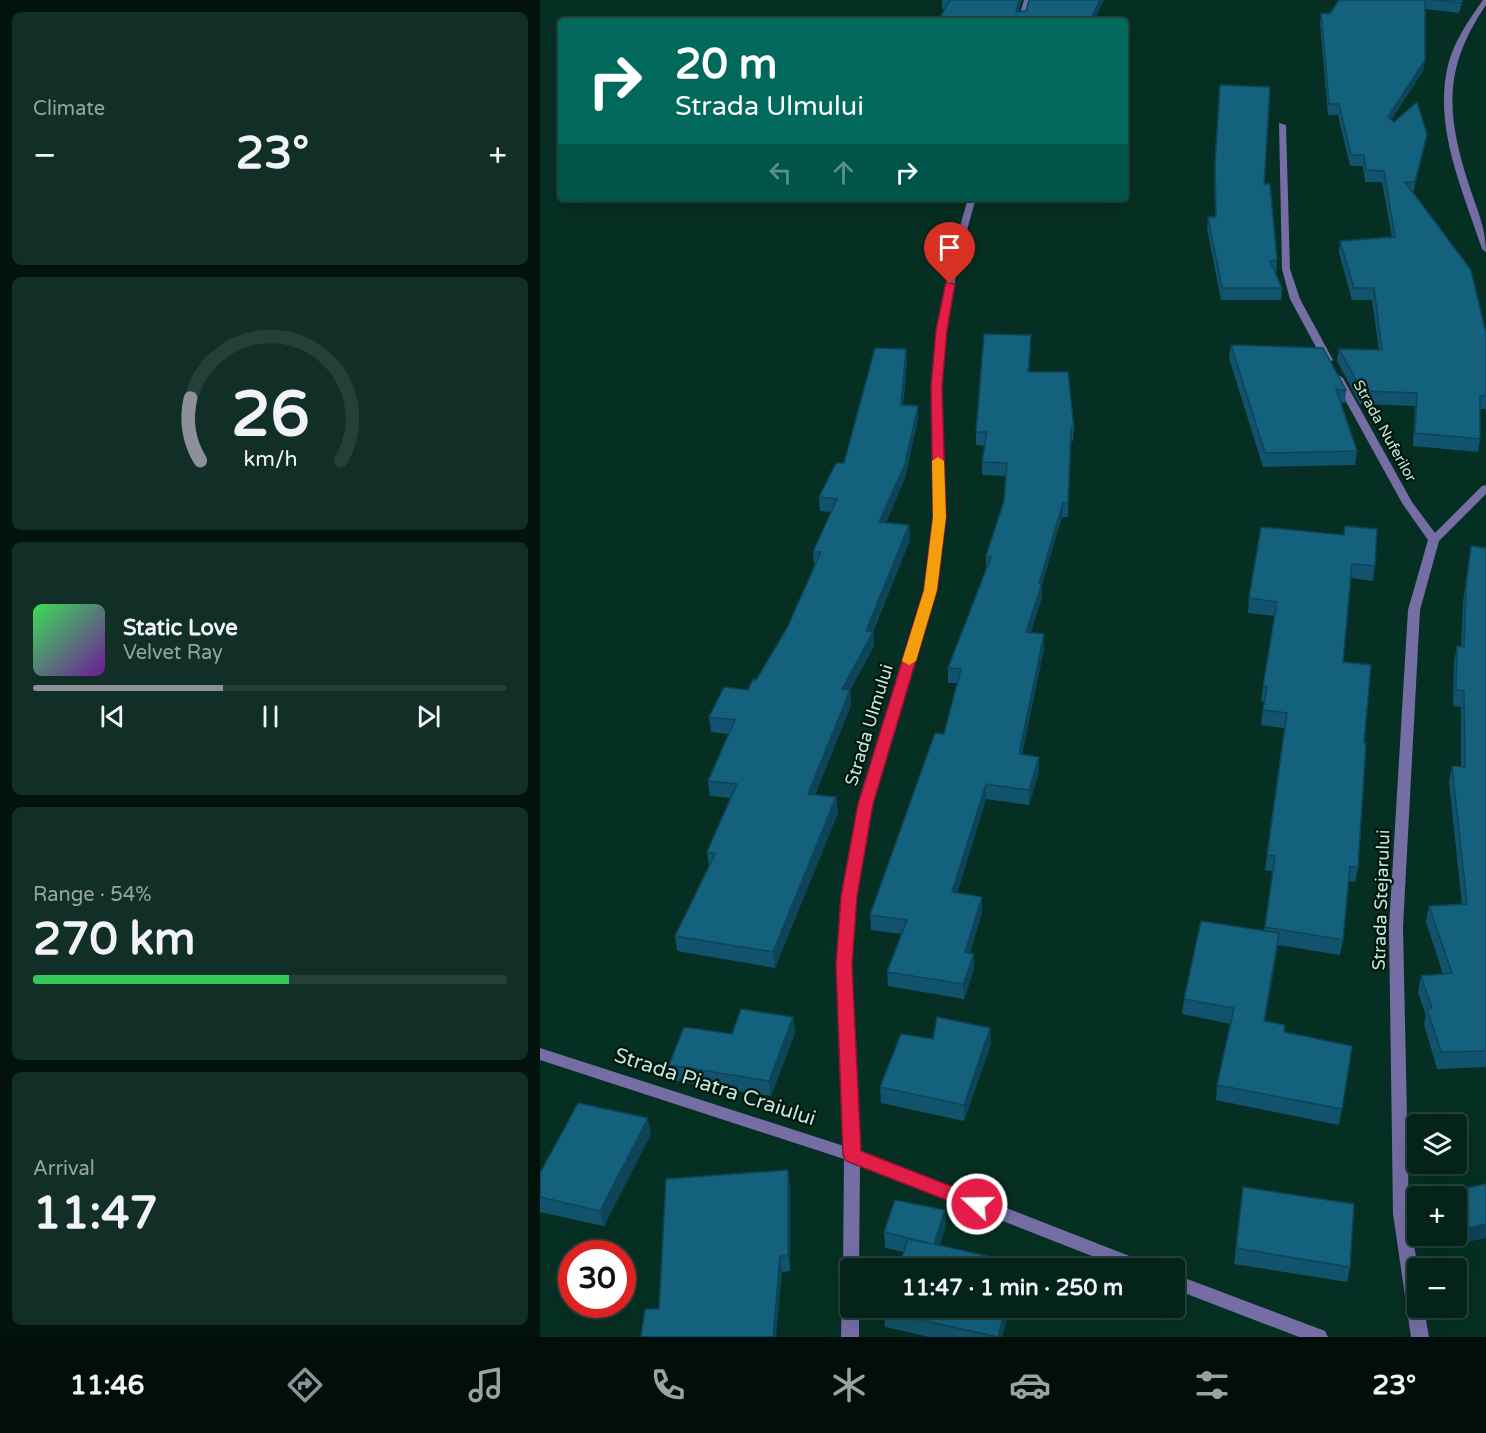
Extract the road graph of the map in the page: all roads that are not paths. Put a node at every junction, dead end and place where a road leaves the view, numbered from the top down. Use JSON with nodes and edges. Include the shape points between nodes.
{"nodes":[{"id":1,"x":1027,"y":0,"type":"edge"},
{"id":2,"x":1485,"y":0,"type":"edge"},
{"id":3,"x":1022,"y":18,"type":"edge"},
{"id":4,"x":1282,"y":125,"type":"dead end"},
{"id":5,"x":971,"y":201,"type":"edge"},
{"id":6,"x":1486,"y":249,"type":"edge"},
{"id":7,"x":1486,"y":488,"type":"edge"},
{"id":8,"x":1434,"y":540,"type":"junction"},
{"id":9,"x":540,"y":1054,"type":"edge"},
{"id":10,"x":852,"y":1155,"type":"junction"},
{"id":11,"x":851,"y":1258,"type":"edge"},
{"id":12,"x":1116,"y":1258,"type":"edge"},
{"id":13,"x":1185,"y":1285,"type":"edge"},
{"id":14,"x":850,"y":1318,"type":"edge"},
{"id":15,"x":850,"y":1337,"type":"edge"},
{"id":16,"x":1319,"y":1337,"type":"edge"},
{"id":17,"x":1420,"y":1337,"type":"edge"}],
"edges":[{"from":1,"to":3,"type":"street"},
{"from":2,"to":6,"type":"street","via":[[1469,24],[1451,66],[1447,96],[1454,143]]},
{"from":4,"to":8,"type":"street","name":"Strada Nuferilor","via":[[1286,269],[1295,299],[1407,503]]},
{"from":5,"to":10,"type":"street","name":"Strada Ulmului","via":[[954,261],[942,330],[936,387],[939,517],[930,590],[866,804],[849,896],[844,965]]},
{"from":7,"to":8,"type":"street","name":"Strada Stejarului"},
{"from":8,"to":17,"type":"street","name":"Strada Stejarului","via":[[1414,610],[1396,927],[1401,1214]]},
{"from":9,"to":10,"type":"street","name":"Strada Piatra Craiului"},
{"from":10,"to":11,"type":"street","name":"Strada Ulmului"},
{"from":10,"to":12,"type":"street","name":"Strada Piatra Craiului"},
{"from":13,"to":16,"type":"street"},
{"from":14,"to":15,"type":"street"}]}
